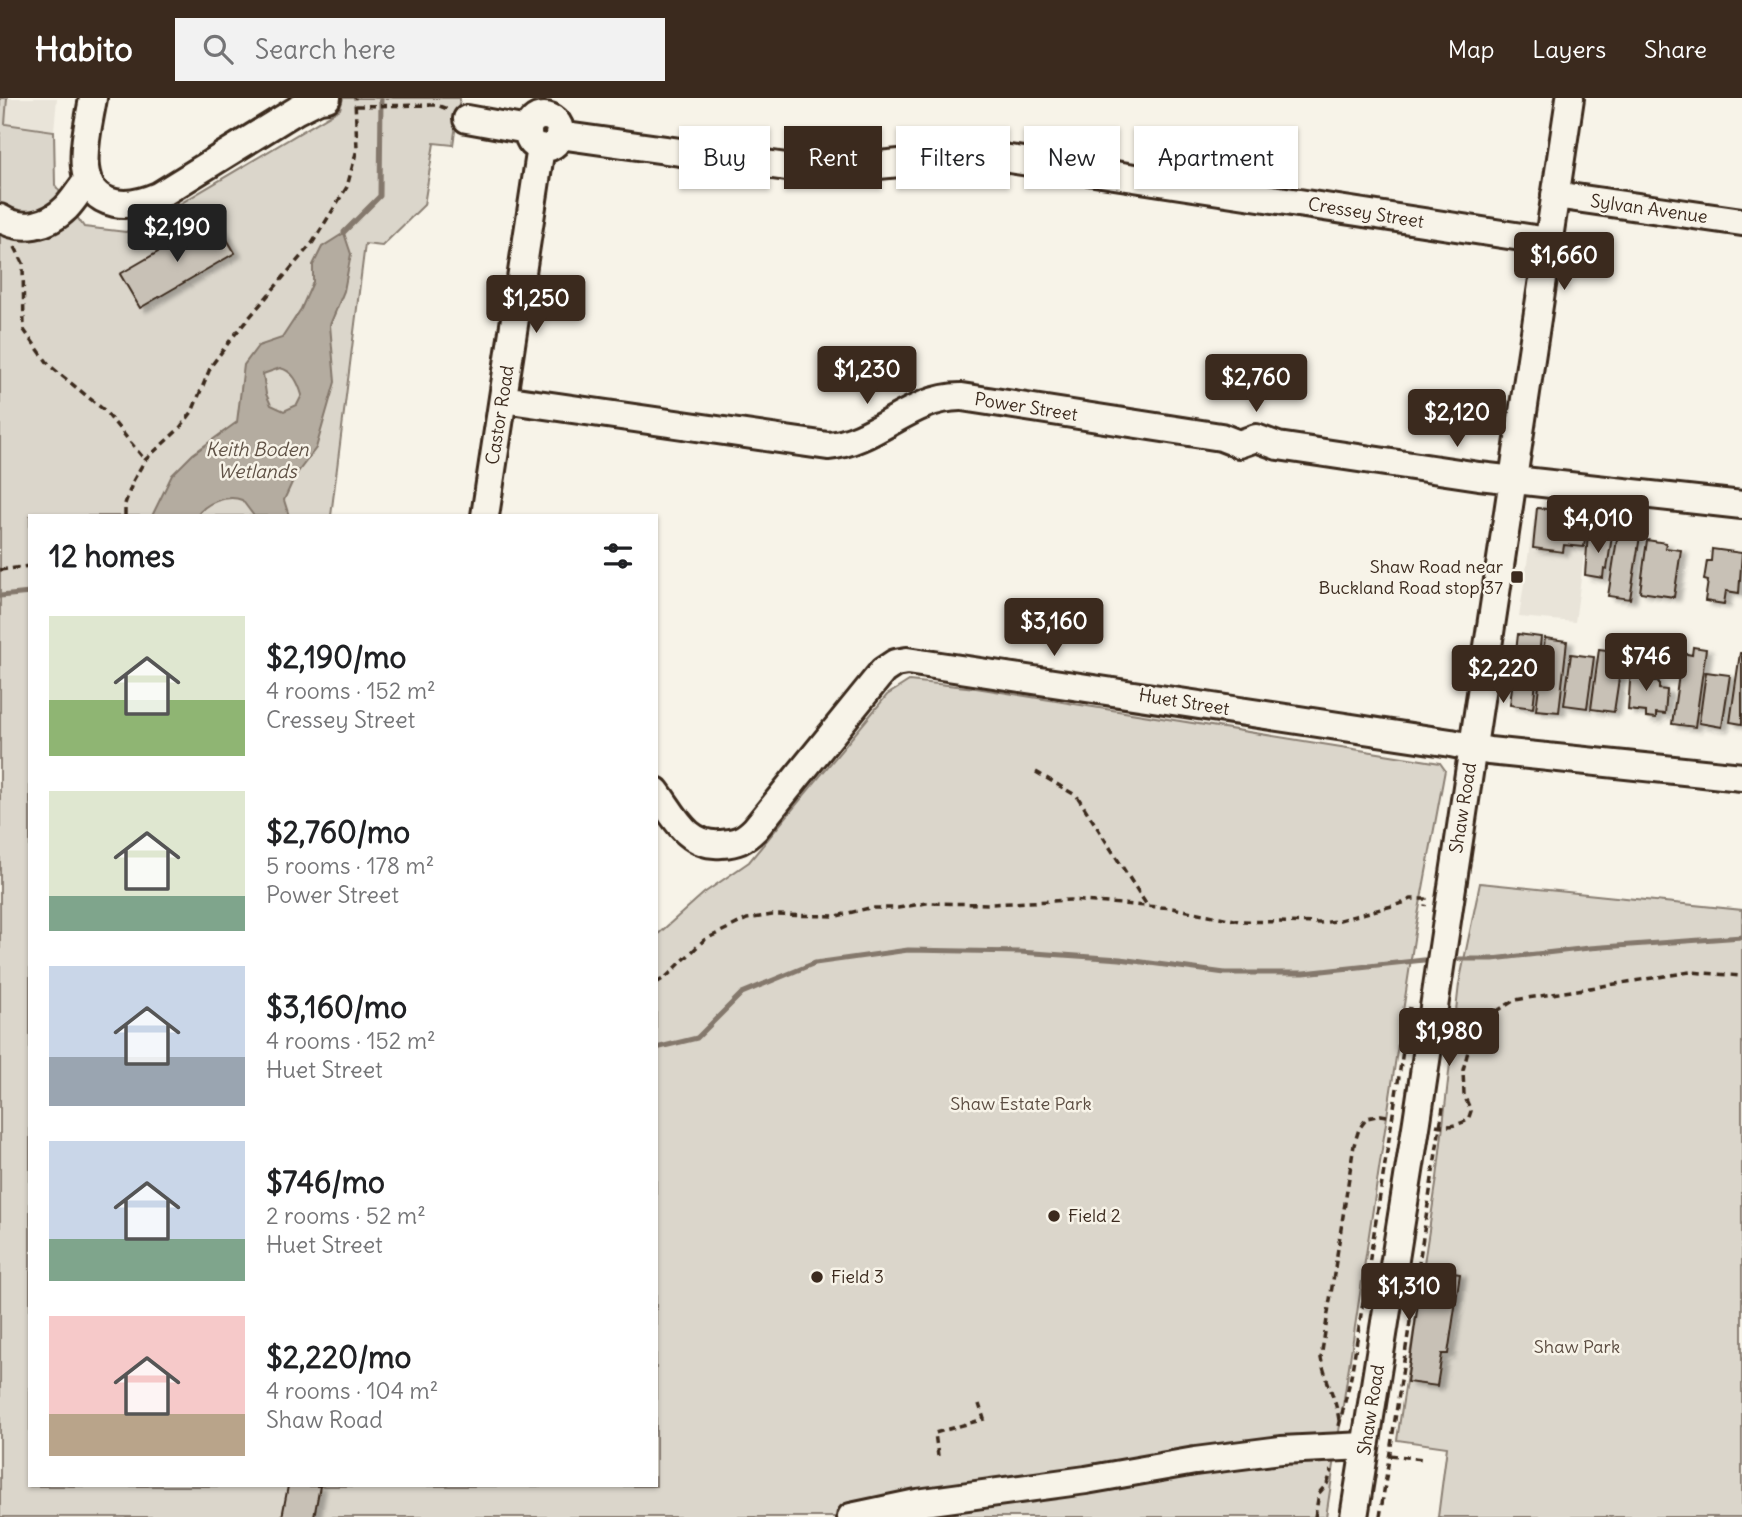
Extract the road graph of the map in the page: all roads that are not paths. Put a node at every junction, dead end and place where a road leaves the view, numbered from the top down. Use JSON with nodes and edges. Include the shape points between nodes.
{"nodes":[{"id":1,"x":93,"y":98,"type":"edge"},
{"id":2,"x":327,"y":98,"type":"edge"},
{"id":3,"x":1570,"y":98,"type":"edge"},
{"id":4,"x":467,"y":119,"type":"dead end"},
{"id":5,"x":545,"y":125,"type":"edge"},
{"id":6,"x":87,"y":181,"type":"junction"},
{"id":7,"x":1555,"y":195,"type":"junction"},
{"id":8,"x":3,"y":220,"type":"edge"},
{"id":9,"x":1742,"y":222,"type":"edge"},
{"id":10,"x":1548,"y":241,"type":"junction"},
{"id":11,"x":503,"y":399,"type":"junction"},
{"id":12,"x":1513,"y":479,"type":"junction"},
{"id":13,"x":1742,"y":505,"type":"edge"},
{"id":14,"x":485,"y":514,"type":"edge"},
{"id":15,"x":1473,"y":747,"type":"junction"},
{"id":16,"x":1742,"y":777,"type":"edge"},
{"id":17,"x":658,"y":794,"type":"edge"},
{"id":18,"x":1365,"y":1446,"type":"junction"},
{"id":19,"x":851,"y":1517,"type":"edge"},
{"id":20,"x":1353,"y":1517,"type":"edge"}],
"edges":[{"from":1,"to":6,"type":"street","via":[[85,159]]},
{"from":2,"to":6,"type":"street","via":[[298,110],[146,201],[107,201],[98,197]]},
{"from":3,"to":7,"type":"street","name":"Shaw Road"},
{"from":4,"to":5,"type":"street","name":"Cressey Street"},
{"from":5,"to":10,"type":"street","name":"Cressey Street","via":[[815,171],[963,157],[1003,158]]},
{"from":5,"to":11,"type":"street","name":"Castor Road"},
{"from":6,"to":8,"type":"street","via":[[67,207],[35,226],[21,227]]},
{"from":7,"to":9,"type":"street","name":"Sylvan Avenue"},
{"from":7,"to":10,"type":"street","name":"Shaw Road"},
{"from":10,"to":12,"type":"street","name":"Shaw Road"},
{"from":11,"to":12,"type":"street","name":"Power Street","via":[[828,446],[848,442],[938,399],[962,397],[1221,437],[1239,444],[1256,438],[1278,446]]},
{"from":11,"to":14,"type":"street","name":"Castor Road"},
{"from":12,"to":13,"type":"street","name":"Power Street"},
{"from":12,"to":15,"type":"street","name":"Shaw Road"},
{"from":15,"to":16,"type":"street","name":"Huet Street"},
{"from":15,"to":17,"type":"street","name":"Huet Street","via":[[901,661],[877,678],[746,838],[707,845],[698,842]]},
{"from":15,"to":18,"type":"street","name":"Shaw Road","via":[[1446,925],[1422,1004]]},
{"from":18,"to":19,"type":"street","via":[[1195,1461]]},
{"from":18,"to":20,"type":"street","name":"Shaw Road"}]}
